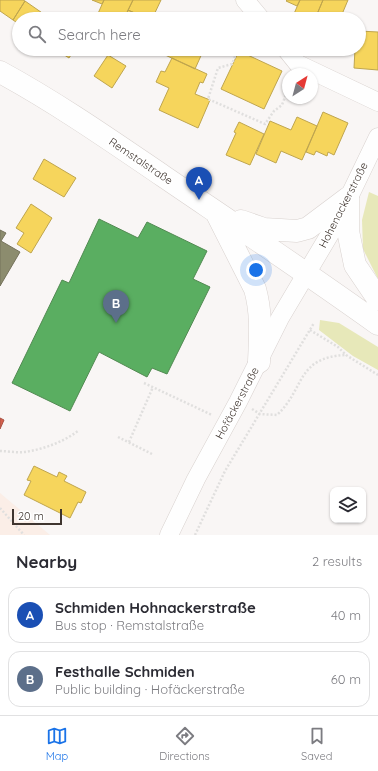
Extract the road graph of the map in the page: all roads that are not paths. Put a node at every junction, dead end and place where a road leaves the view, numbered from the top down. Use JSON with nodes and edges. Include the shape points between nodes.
{"nodes":[{"id":1,"x":245,"y":0,"type":"edge"},
{"id":2,"x":255,"y":12,"type":"edge"},
{"id":3,"x":292,"y":56,"type":"edge"},
{"id":4,"x":0,"y":72,"type":"edge"},
{"id":5,"x":378,"y":102,"type":"edge"},
{"id":6,"x":378,"y":137,"type":"edge"},
{"id":7,"x":348,"y":198,"type":"junction"},
{"id":8,"x":216,"y":211,"type":"junction"},
{"id":9,"x":306,"y":273,"type":"junction"},
{"id":10,"x":378,"y":298,"type":"edge"},
{"id":11,"x":378,"y":324,"type":"edge"},
{"id":12,"x":259,"y":362,"type":"junction"},
{"id":13,"x":169,"y":535,"type":"edge"}],
"edges":[{"from":1,"to":2,"type":"street"},
{"from":3,"to":5,"type":"street","via":[[298,64]]},
{"from":4,"to":8,"type":"street","name":"Remstalstraße","via":[[38,93]]},
{"from":6,"to":7,"type":"street","name":"Hohenackerstraße"},
{"from":7,"to":8,"type":"street","via":[[308,228],[297,231],[264,229]]},
{"from":7,"to":9,"type":"street","name":"Hohenackerstraße","via":[[337,222]]},
{"from":7,"to":10,"type":"street","via":[[348,231],[355,265]]},
{"from":8,"to":9,"type":"street","name":"Remstalstraße"},
{"from":8,"to":12,"type":"street","via":[[258,299],[261,316]]},
{"from":9,"to":11,"type":"street","name":"Remstalstraße"},
{"from":9,"to":12,"type":"street","name":"Hofäckerstraße"},
{"from":12,"to":13,"type":"street","name":"Hofäckerstraße"}]}
